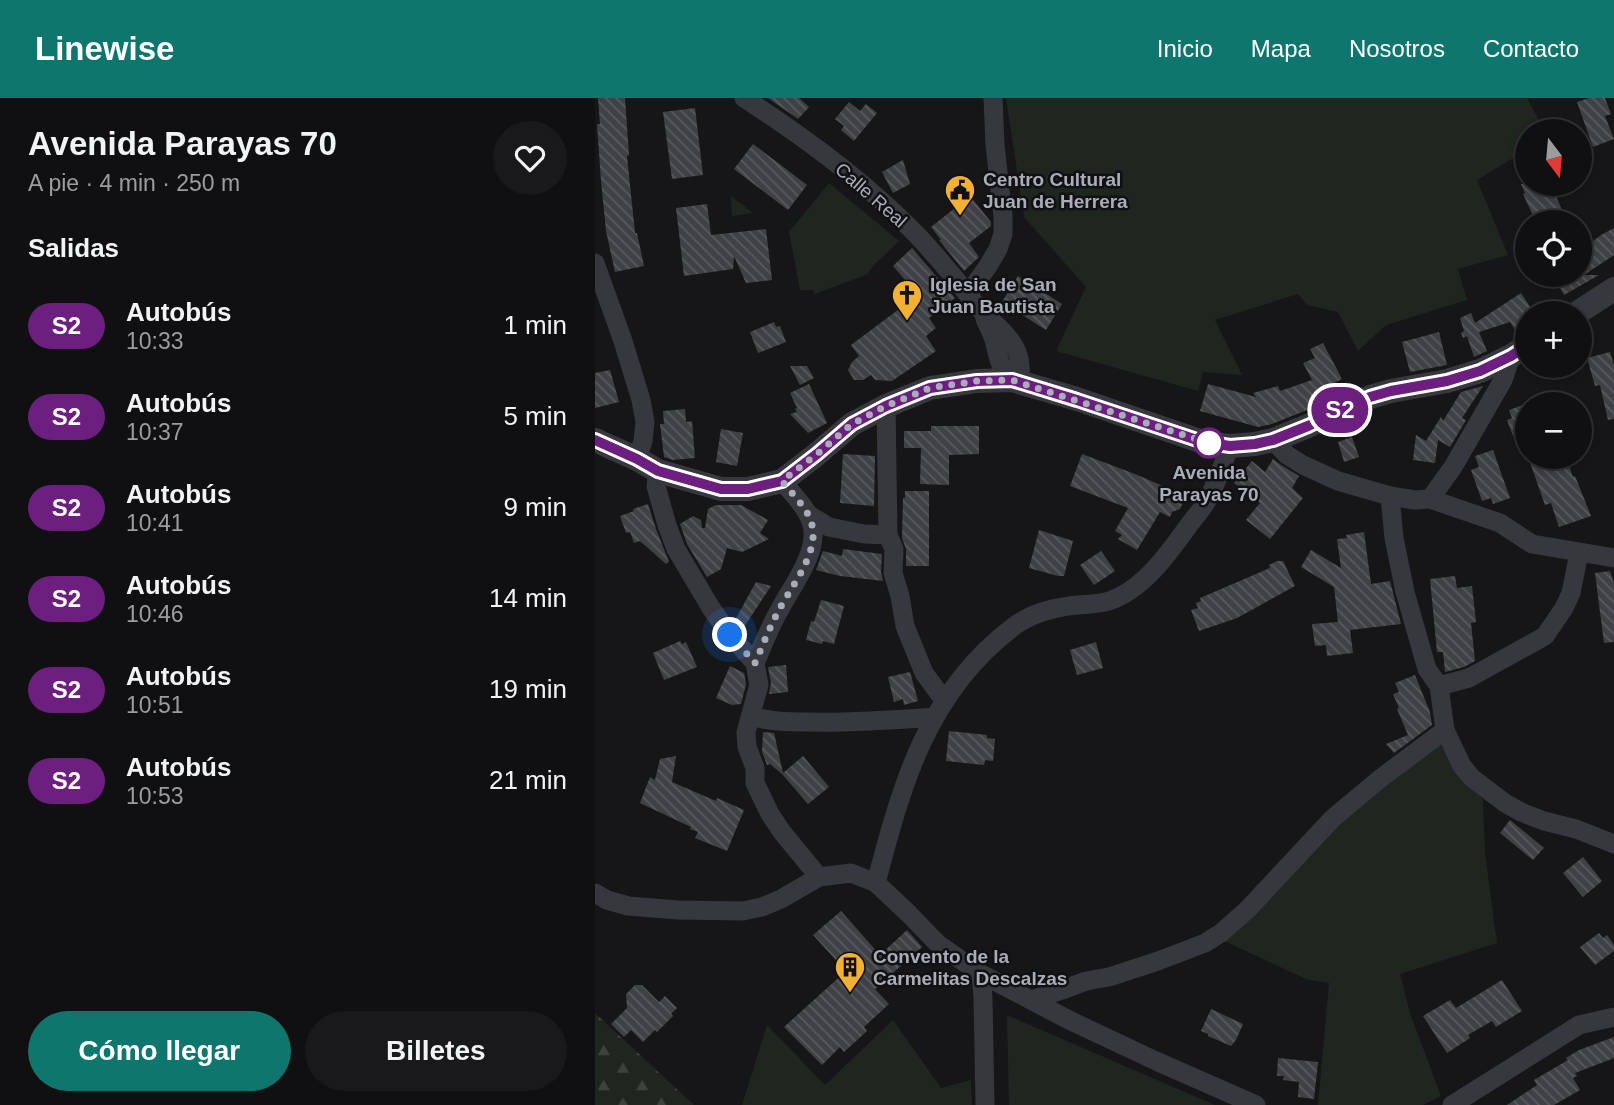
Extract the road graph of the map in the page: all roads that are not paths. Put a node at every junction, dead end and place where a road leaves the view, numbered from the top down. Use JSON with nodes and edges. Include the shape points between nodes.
{"nodes":[{"id":1,"x":744,"y":98,"type":"edge"},
{"id":2,"x":993,"y":98,"type":"edge"},
{"id":3,"x":595,"y":263,"type":"edge"},
{"id":4,"x":1614,"y":289,"type":"edge"},
{"id":5,"x":968,"y":294,"type":"junction"},
{"id":6,"x":1592,"y":303,"type":"edge"},
{"id":7,"x":982,"y":312,"type":"junction"},
{"id":8,"x":995,"y":350,"type":"junction"},
{"id":9,"x":1515,"y":352,"type":"edge"},
{"id":10,"x":1515,"y":358,"type":"edge"},
{"id":11,"x":968,"y":382,"type":"junction"},
{"id":12,"x":1017,"y":382,"type":"junction"},
{"id":13,"x":886,"y":406,"type":"junction"},
{"id":14,"x":595,"y":440,"type":"edge"},
{"id":15,"x":1273,"y":440,"type":"junction"},
{"id":16,"x":1230,"y":446,"type":"junction"},
{"id":17,"x":648,"y":465,"type":"junction"},
{"id":18,"x":782,"y":481,"type":"junction"},
{"id":19,"x":1390,"y":496,"type":"junction"},
{"id":20,"x":1430,"y":499,"type":"junction"},
{"id":21,"x":809,"y":515,"type":"junction"},
{"id":22,"x":888,"y":535,"type":"junction"},
{"id":23,"x":1579,"y":553,"type":"junction"},
{"id":24,"x":1614,"y":558,"type":"edge"},
{"id":25,"x":755,"y":663,"type":"junction"},
{"id":26,"x":1439,"y":686,"type":"junction"},
{"id":27,"x":939,"y":708,"type":"junction"},
{"id":28,"x":751,"y":716,"type":"junction"},
{"id":29,"x":1445,"y":730,"type":"junction"},
{"id":30,"x":1614,"y":844,"type":"edge"},
{"id":31,"x":819,"y":877,"type":"junction"},
{"id":32,"x":876,"y":883,"type":"junction"},
{"id":33,"x":595,"y":893,"type":"edge"},
{"id":34,"x":981,"y":974,"type":"junction"},
{"id":35,"x":1031,"y":1000,"type":"junction"},
{"id":36,"x":1614,"y":1017,"type":"edge"},
{"id":37,"x":985,"y":1105,"type":"edge"},
{"id":38,"x":1257,"y":1105,"type":"edge"},
{"id":39,"x":1451,"y":1105,"type":"edge"}],
"edges":[{"from":1,"to":5,"type":"street","name":"Calle Real","via":[[880,201]]},
{"from":2,"to":5,"type":"street","via":[[1003,234]]},
{"from":3,"to":17,"type":"street","via":[[632,369],[645,422]]},
{"from":4,"to":6,"type":"street"},
{"from":5,"to":7,"type":"street","name":"Calle Real"},
{"from":7,"to":8,"type":"street","name":"Calle Real"},
{"from":7,"to":12,"type":"street","name":"Calle Real","via":[[1016,348],[1020,362]]},
{"from":8,"to":11,"type":"street","via":[[990,362]]},
{"from":8,"to":12,"type":"street","name":"Calle Real","via":[[1006,375]]},
{"from":9,"to":15,"type":"street","via":[[1473,373],[1370,397]]},
{"from":10,"to":20,"type":"street"},
{"from":11,"to":12,"type":"street"},
{"from":11,"to":13,"type":"street","via":[[930,388]]},
{"from":12,"to":16,"type":"street","via":[[1203,442]]},
{"from":13,"to":18,"type":"street","via":[[852,424]]},
{"from":13,"to":22,"type":"street"},
{"from":14,"to":17,"type":"street"},
{"from":15,"to":16,"type":"street"},
{"from":15,"to":19,"type":"street","via":[[1303,465]]},
{"from":16,"to":27,"type":"street","via":[[1207,500],[1155,570],[1113,600],[1038,613],[1015,626],[968,668]]},
{"from":17,"to":18,"type":"street","via":[[721,489],[748,489]]},
{"from":17,"to":25,"type":"street","via":[[676,549],[711,608]]},
{"from":18,"to":21,"type":"street"},
{"from":19,"to":20,"type":"street"},
{"from":19,"to":26,"type":"street","via":[[1405,592],[1427,669]]},
{"from":20,"to":23,"type":"street","via":[[1500,523],[1531,544]]},
{"from":21,"to":22,"type":"street","via":[[829,527]]},
{"from":21,"to":25,"type":"street","via":[[813,528],[809,555]]},
{"from":22,"to":27,"type":"street","via":[[905,626]]},
{"from":23,"to":24,"type":"street"},
{"from":23,"to":26,"type":"street","via":[[1571,593],[1545,636],[1469,678]]},
{"from":25,"to":28,"type":"street","via":[[759,684]]},
{"from":26,"to":29,"type":"street"},
{"from":27,"to":28,"type":"street","via":[[888,721],[766,721]]},
{"from":27,"to":32,"type":"street","via":[[920,744]]},
{"from":28,"to":31,"type":"street","via":[[746,732],[755,783],[782,832]]},
{"from":29,"to":30,"type":"street","via":[[1472,779],[1505,803]]},
{"from":29,"to":35,"type":"street","via":[[1333,818],[1221,933],[1158,961]]},
{"from":31,"to":32,"type":"street","via":[[851,873]]},
{"from":31,"to":33,"type":"street","via":[[781,899],[743,911],[628,906]]},
{"from":32,"to":34,"type":"street","via":[[938,944]]},
{"from":34,"to":35,"type":"street"},
{"from":34,"to":37,"type":"street"},
{"from":35,"to":38,"type":"street"},
{"from":36,"to":39,"type":"street","via":[[1579,1025]]}]}
